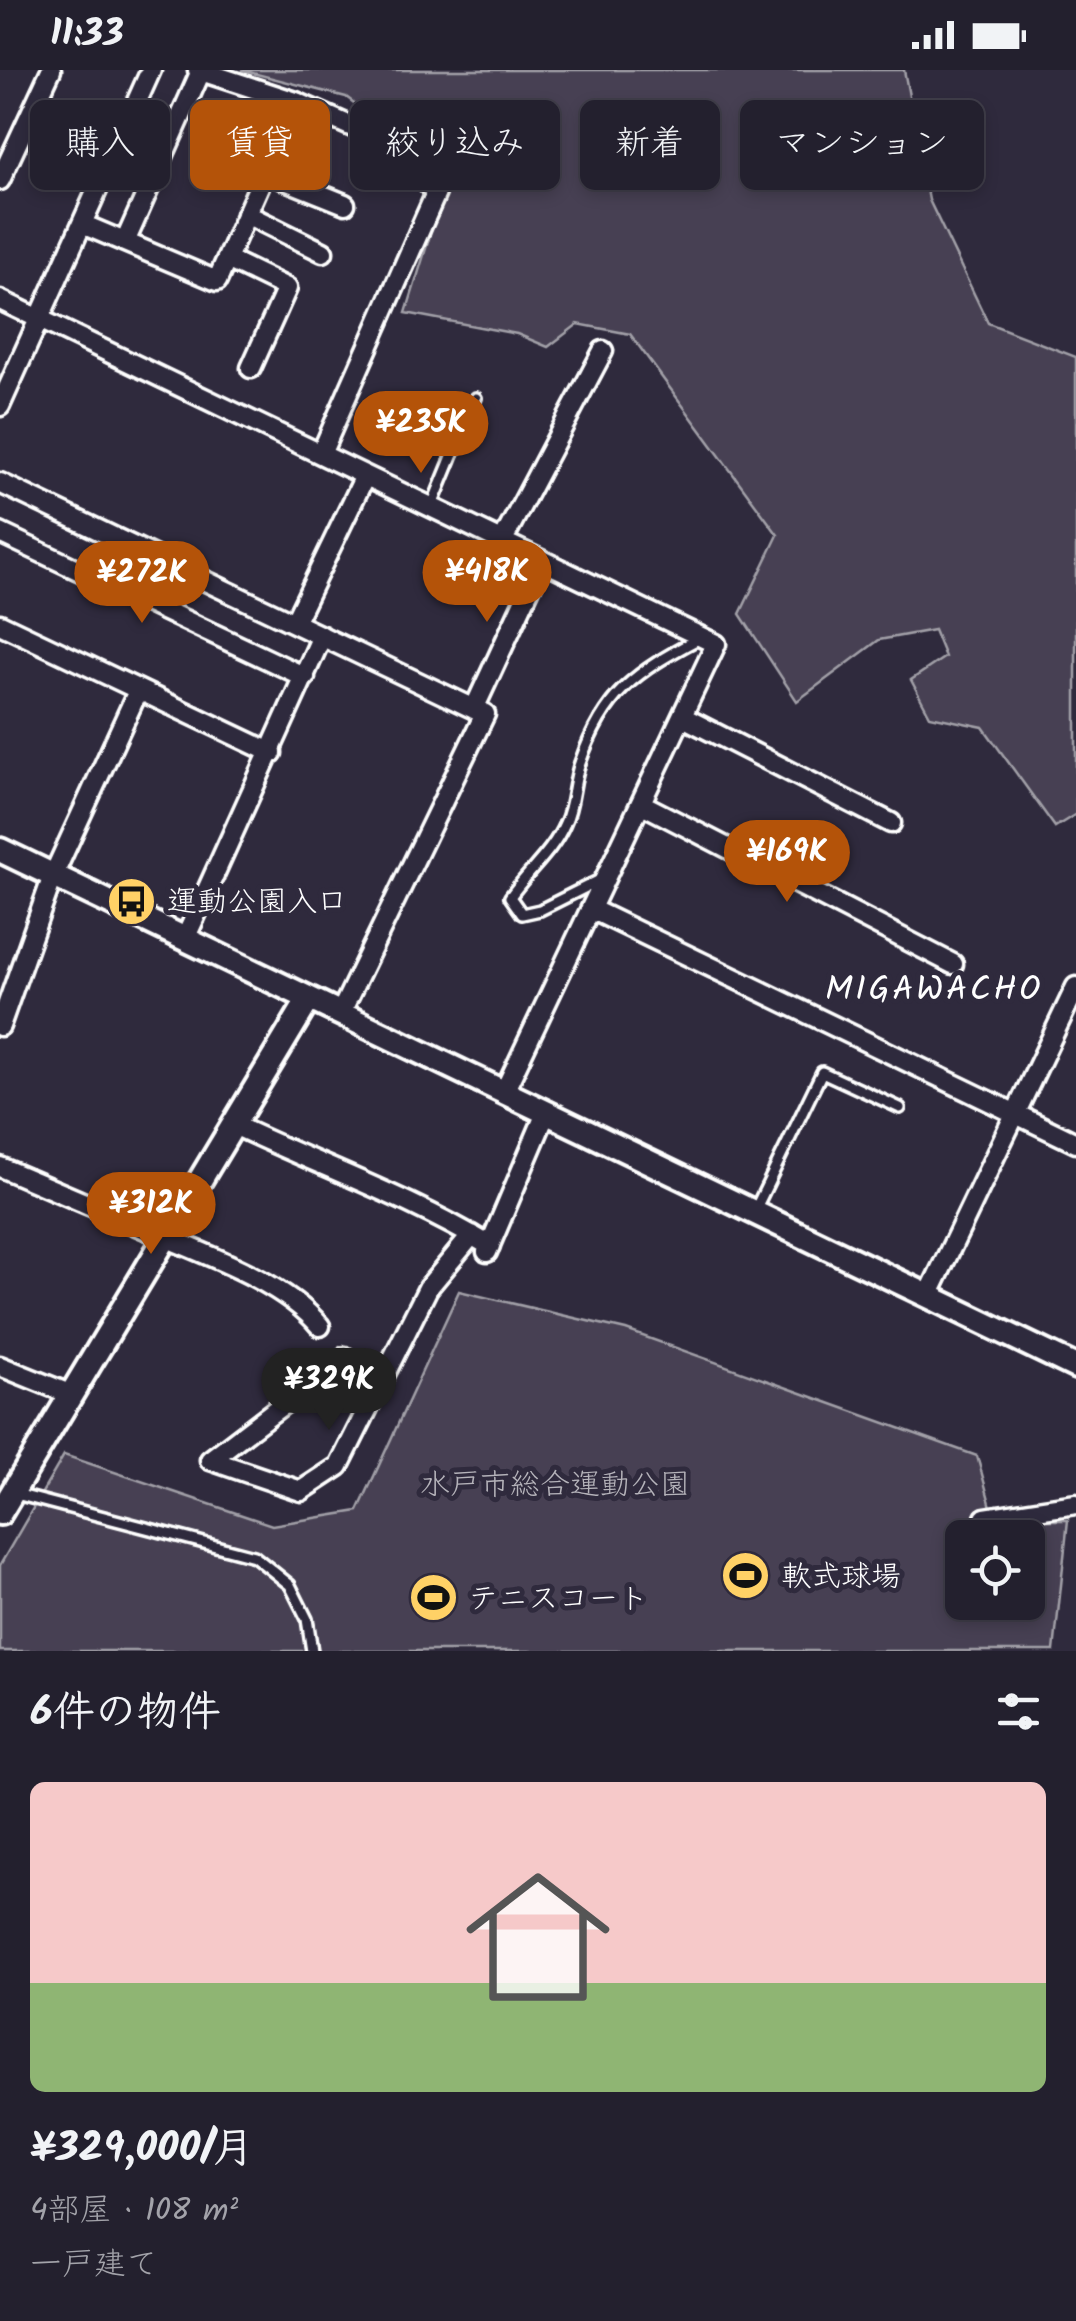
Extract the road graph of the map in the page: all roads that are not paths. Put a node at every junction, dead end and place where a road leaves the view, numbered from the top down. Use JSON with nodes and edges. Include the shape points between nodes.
{"nodes":[{"id":1,"x":50,"y":70,"type":"edge"},
{"id":2,"x":151,"y":70,"type":"edge"},
{"id":3,"x":199,"y":70,"type":"edge"},
{"id":4,"x":290,"y":100,"type":"edge"},
{"id":5,"x":330,"y":117,"type":"edge"},
{"id":6,"x":0,"y":180,"type":"edge"},
{"id":7,"x":257,"y":190,"type":"edge"},
{"id":8,"x":310,"y":190,"type":"edge"},
{"id":9,"x":345,"y":204,"type":"dead end"},
{"id":10,"x":246,"y":214,"type":"junction"},
{"id":11,"x":82,"y":224,"type":"junction"},
{"id":12,"x":126,"y":242,"type":"junction"},
{"id":13,"x":323,"y":252,"type":"dead end"},
{"id":14,"x":226,"y":258,"type":"junction"},
{"id":15,"x":0,"y":300,"type":"edge"},
{"id":16,"x":40,"y":317,"type":"junction"},
{"id":17,"x":603,"y":351,"type":"dead end"},
{"id":18,"x":251,"y":368,"type":"dead end"},
{"id":19,"x":476,"y":398,"type":"dead end"},
{"id":20,"x":0,"y":406,"type":"edge"},
{"id":21,"x":321,"y":454,"type":"junction"},
{"id":22,"x":365,"y":476,"type":"junction"},
{"id":23,"x":0,"y":483,"type":"edge"},
{"id":24,"x":432,"y":508,"type":"junction"},
{"id":25,"x":0,"y":532,"type":"edge"},
{"id":26,"x":502,"y":542,"type":"junction"},
{"id":27,"x":542,"y":562,"type":"junction"},
{"id":28,"x":294,"y":623,"type":"junction"},
{"id":29,"x":0,"y":624,"type":"edge"},
{"id":30,"x":322,"y":636,"type":"junction"},
{"id":31,"x":702,"y":637,"type":"junction"},
{"id":32,"x":305,"y":678,"type":"junction"},
{"id":33,"x":138,"y":691,"type":"junction"},
{"id":34,"x":474,"y":709,"type":"junction"},
{"id":35,"x":683,"y":717,"type":"junction"},
{"id":36,"x":272,"y":753,"type":"junction"},
{"id":37,"x":642,"y":804,"type":"junction"},
{"id":38,"x":890,"y":824,"type":"dead end"},
{"id":39,"x":0,"y":850,"type":"edge"},
{"id":40,"x":53,"y":876,"type":"junction"},
{"id":41,"x":607,"y":876,"type":"junction"},
{"id":42,"x":591,"y":909,"type":"junction"},
{"id":43,"x":186,"y":940,"type":"junction"},
{"id":44,"x":953,"y":964,"type":"dead end"},
{"id":45,"x":1076,"y":987,"type":"edge"},
{"id":46,"x":310,"y":999,"type":"junction"},
{"id":47,"x":340,"y":1014,"type":"junction"},
{"id":48,"x":0,"y":1026,"type":"edge"},
{"id":49,"x":504,"y":1092,"type":"junction"},
{"id":50,"x":900,"y":1108,"type":"dead end"},
{"id":51,"x":1014,"y":1112,"type":"junction"},
{"id":52,"x":546,"y":1113,"type":"junction"},
{"id":53,"x":234,"y":1125,"type":"junction"},
{"id":54,"x":1076,"y":1142,"type":"edge"},
{"id":55,"x":0,"y":1167,"type":"edge"},
{"id":56,"x":754,"y":1213,"type":"junction"},
{"id":57,"x":472,"y":1235,"type":"junction"},
{"id":58,"x":166,"y":1238,"type":"junction"},
{"id":59,"x":928,"y":1296,"type":"junction"},
{"id":60,"x":320,"y":1326,"type":"dead end"},
{"id":61,"x":0,"y":1366,"type":"edge"},
{"id":62,"x":1076,"y":1368,"type":"edge"},
{"id":63,"x":376,"y":1392,"type":"junction"},
{"id":64,"x":72,"y":1396,"type":"junction"},
{"id":65,"x":6,"y":1503,"type":"edge"},
{"id":66,"x":1076,"y":1504,"type":"edge"},
{"id":67,"x":985,"y":1518,"type":"dead end"},
{"id":68,"x":312,"y":1651,"type":"edge"}],
"edges":[{"from":1,"to":6,"type":"street"},
{"from":2,"to":11,"type":"street"},
{"from":3,"to":4,"type":"street"},
{"from":3,"to":12,"type":"street"},
{"from":5,"to":21,"type":"street","via":[[389,143],[436,193]]},
{"from":7,"to":10,"type":"street"},
{"from":8,"to":9,"type":"street"},
{"from":10,"to":13,"type":"street"},
{"from":10,"to":14,"type":"street"},
{"from":11,"to":12,"type":"street"},
{"from":11,"to":16,"type":"street"},
{"from":12,"to":14,"type":"street","via":[[217,281]]},
{"from":14,"to":18,"type":"street","via":[[287,288]]},
{"from":15,"to":16,"type":"street"},
{"from":16,"to":20,"type":"street"},
{"from":16,"to":21,"type":"street"},
{"from":17,"to":26,"type":"street"},
{"from":19,"to":24,"type":"lane"},
{"from":21,"to":22,"type":"street"},
{"from":22,"to":24,"type":"street"},
{"from":22,"to":28,"type":"street"},
{"from":23,"to":28,"type":"street"},
{"from":24,"to":26,"type":"street"},
{"from":25,"to":32,"type":"street"},
{"from":26,"to":27,"type":"street"},
{"from":27,"to":31,"type":"street"},
{"from":27,"to":34,"type":"street"},
{"from":28,"to":30,"type":"street"},
{"from":29,"to":33,"type":"street"},
{"from":30,"to":32,"type":"street"},
{"from":30,"to":34,"type":"street"},
{"from":31,"to":35,"type":"street","via":[[716,644]]},
{"from":31,"to":41,"type":"lane","via":[[644,668],[622,688],[594,729],[566,821],[545,858],[510,897],[522,914]]},
{"from":32,"to":36,"type":"street"},
{"from":33,"to":36,"type":"street"},
{"from":33,"to":40,"type":"street"},
{"from":34,"to":47,"type":"street","via":[[485,714]]},
{"from":35,"to":37,"type":"street"},
{"from":35,"to":38,"type":"street"},
{"from":36,"to":43,"type":"street"},
{"from":37,"to":41,"type":"street"},
{"from":37,"to":44,"type":"street"},
{"from":39,"to":40,"type":"street"},
{"from":40,"to":43,"type":"street"},
{"from":40,"to":48,"type":"street"},
{"from":41,"to":42,"type":"street"},
{"from":42,"to":49,"type":"street"},
{"from":42,"to":51,"type":"street"},
{"from":43,"to":46,"type":"street"},
{"from":45,"to":51,"type":"street"},
{"from":46,"to":47,"type":"street"},
{"from":46,"to":53,"type":"street"},
{"from":47,"to":49,"type":"street"},
{"from":49,"to":52,"type":"street"},
{"from":50,"to":56,"type":"lane","via":[[822,1072]]},
{"from":51,"to":54,"type":"street"},
{"from":51,"to":59,"type":"street"},
{"from":52,"to":56,"type":"street"},
{"from":52,"to":57,"type":"street","via":[[489,1249]]},
{"from":53,"to":57,"type":"street"},
{"from":53,"to":58,"type":"street"},
{"from":55,"to":58,"type":"street"},
{"from":56,"to":59,"type":"street"},
{"from":57,"to":63,"type":"street","via":[[428,1288]]},
{"from":58,"to":60,"type":"street","via":[[246,1273],[303,1306]]},
{"from":58,"to":64,"type":"street"},
{"from":59,"to":62,"type":"street"},
{"from":61,"to":64,"type":"street"},
{"from":63,"to":63,"type":"street","via":[[338,1466],[301,1491],[210,1460],[346,1358]]},
{"from":64,"to":65,"type":"street"},
{"from":65,"to":68,"type":"lane","via":[[254,1556],[290,1585],[307,1619]]},
{"from":66,"to":67,"type":"street"}]}
